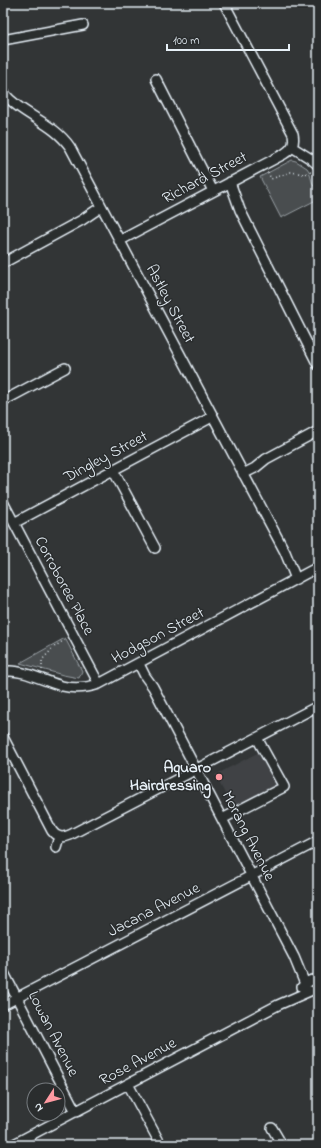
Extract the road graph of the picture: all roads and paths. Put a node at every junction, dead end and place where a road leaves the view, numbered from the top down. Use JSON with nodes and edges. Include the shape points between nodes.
{"nodes":[{"id":1,"x":224,"y":3,"type":"edge"},
{"id":2,"x":83,"y":25,"type":"dead end"},
{"id":3,"x":3,"y":40,"type":"edge"},
{"id":4,"x":156,"y":79,"type":"dead end"},
{"id":5,"x":3,"y":92,"type":"edge"},
{"id":6,"x":292,"y":147,"type":"junction"},
{"id":7,"x":318,"y":165,"type":"edge"},
{"id":8,"x":268,"y":172,"type":"dead end"},
{"id":9,"x":311,"y":172,"type":"dead end"},
{"id":10,"x":227,"y":184,"type":"junction"},
{"id":11,"x":213,"y":191,"type":"junction"},
{"id":12,"x":103,"y":210,"type":"junction"},
{"id":13,"x":119,"y":241,"type":"junction"},
{"id":14,"x":3,"y":263,"type":"edge"},
{"id":15,"x":318,"y":365,"type":"edge"},
{"id":16,"x":65,"y":368,"type":"dead end"},
{"id":17,"x":3,"y":401,"type":"edge"},
{"id":18,"x":212,"y":417,"type":"junction"},
{"id":19,"x":318,"y":431,"type":"edge"},
{"id":20,"x":113,"y":470,"type":"junction"},
{"id":21,"x":242,"y":472,"type":"junction"},
{"id":22,"x":3,"y":502,"type":"edge"},
{"id":23,"x":14,"y":523,"type":"junction"},
{"id":24,"x":154,"y":548,"type":"dead end"},
{"id":25,"x":318,"y":567,"type":"edge"},
{"id":26,"x":298,"y":578,"type":"junction"},
{"id":27,"x":66,"y":639,"type":"dead end"},
{"id":28,"x":141,"y":662,"type":"junction"},
{"id":29,"x":42,"y":671,"type":"dead end"},
{"id":30,"x":3,"y":672,"type":"edge"},
{"id":31,"x":99,"y":684,"type":"junction"},
{"id":32,"x":318,"y":706,"type":"edge"},
{"id":33,"x":3,"y":737,"type":"edge"},
{"id":34,"x":257,"y":738,"type":"junction"},
{"id":35,"x":197,"y":770,"type":"junction"},
{"id":36,"x":222,"y":819,"type":"junction"},
{"id":37,"x":59,"y":837,"type":"junction"},
{"id":38,"x":318,"y":841,"type":"edge"},
{"id":39,"x":56,"y":847,"type":"dead end"},
{"id":40,"x":252,"y":876,"type":"junction"},
{"id":41,"x":3,"y":971,"type":"edge"},
{"id":42,"x":313,"y":986,"type":"edge"},
{"id":43,"x":17,"y":998,"type":"junction"},
{"id":44,"x":3,"y":1005,"type":"edge"},
{"id":45,"x":128,"y":1084,"type":"junction"},
{"id":46,"x":76,"y":1112,"type":"junction"},
{"id":47,"x":272,"y":1128,"type":"dead end"},
{"id":48,"x":12,"y":1145,"type":"edge"},
{"id":49,"x":161,"y":1145,"type":"edge"},
{"id":50,"x":282,"y":1145,"type":"edge"}],
"edges":[{"from":1,"to":6,"type":"street","via":[[293,134]]},
{"from":2,"to":3,"type":"street"},
{"from":4,"to":11,"type":"street"},
{"from":5,"to":12,"type":"street","name":"Astley Street","via":[[62,136]]},
{"from":6,"to":7,"type":"street"},
{"from":6,"to":10,"type":"street","name":"Richard Street","via":[[284,154]]},
{"from":8,"to":9,"type":"path","via":[[271,179],[291,172]]},
{"from":10,"to":11,"type":"street","name":"Richard Street"},
{"from":10,"to":15,"type":"street"},
{"from":11,"to":13,"type":"street","name":"Richard Street"},
{"from":12,"to":13,"type":"street","name":"Astley Street"},
{"from":12,"to":14,"type":"street"},
{"from":13,"to":18,"type":"street","name":"Astley Street"},
{"from":16,"to":17,"type":"street"},
{"from":18,"to":20,"type":"street","name":"Dingley Street"},
{"from":18,"to":21,"type":"street","name":"Astley Street"},
{"from":19,"to":21,"type":"street","via":[[266,459],[253,463]]},
{"from":20,"to":23,"type":"street","name":"Dingley Street"},
{"from":20,"to":24,"type":"street"},
{"from":21,"to":26,"type":"street","name":"Astley Street"},
{"from":22,"to":23,"type":"street","name":"Corroboree Place"},
{"from":23,"to":31,"type":"street","name":"Corroboree Place"},
{"from":25,"to":26,"type":"street","name":"Hodgson Street"},
{"from":26,"to":28,"type":"street","name":"Hodgson Street"},
{"from":27,"to":29,"type":"path","via":[[42,660]]},
{"from":28,"to":31,"type":"street","name":"Hodgson Street"},
{"from":28,"to":35,"type":"street","name":"Morang Avenue","via":[[150,673],[154,687]]},
{"from":30,"to":31,"type":"street","name":"Hodgson Street","via":[[15,671],[70,687],[84,688]]},
{"from":32,"to":34,"type":"street"},
{"from":33,"to":37,"type":"street","via":[[54,835]]},
{"from":34,"to":35,"type":"street"},
{"from":34,"to":36,"type":"street","via":[[284,787]]},
{"from":35,"to":36,"type":"street","name":"Morang Avenue"},
{"from":35,"to":37,"type":"street","via":[[70,836]]},
{"from":36,"to":40,"type":"street","name":"Morang Avenue"},
{"from":37,"to":39,"type":"street"},
{"from":38,"to":40,"type":"street","name":"Jacana Avenue"},
{"from":40,"to":42,"type":"street","name":"Morang Avenue","via":[[294,957]]},
{"from":40,"to":43,"type":"street","name":"Jacana Avenue"},
{"from":41,"to":43,"type":"street","name":"Lowan Avenue"},
{"from":42,"to":45,"type":"street","name":"Rose Avenue"},
{"from":43,"to":44,"type":"street","name":"Jacana Avenue"},
{"from":43,"to":46,"type":"street","name":"Lowan Avenue"},
{"from":45,"to":46,"type":"street","name":"Rose Avenue"},
{"from":45,"to":49,"type":"street"},
{"from":46,"to":48,"type":"street","name":"Rose Avenue"},
{"from":47,"to":50,"type":"street"}]}
